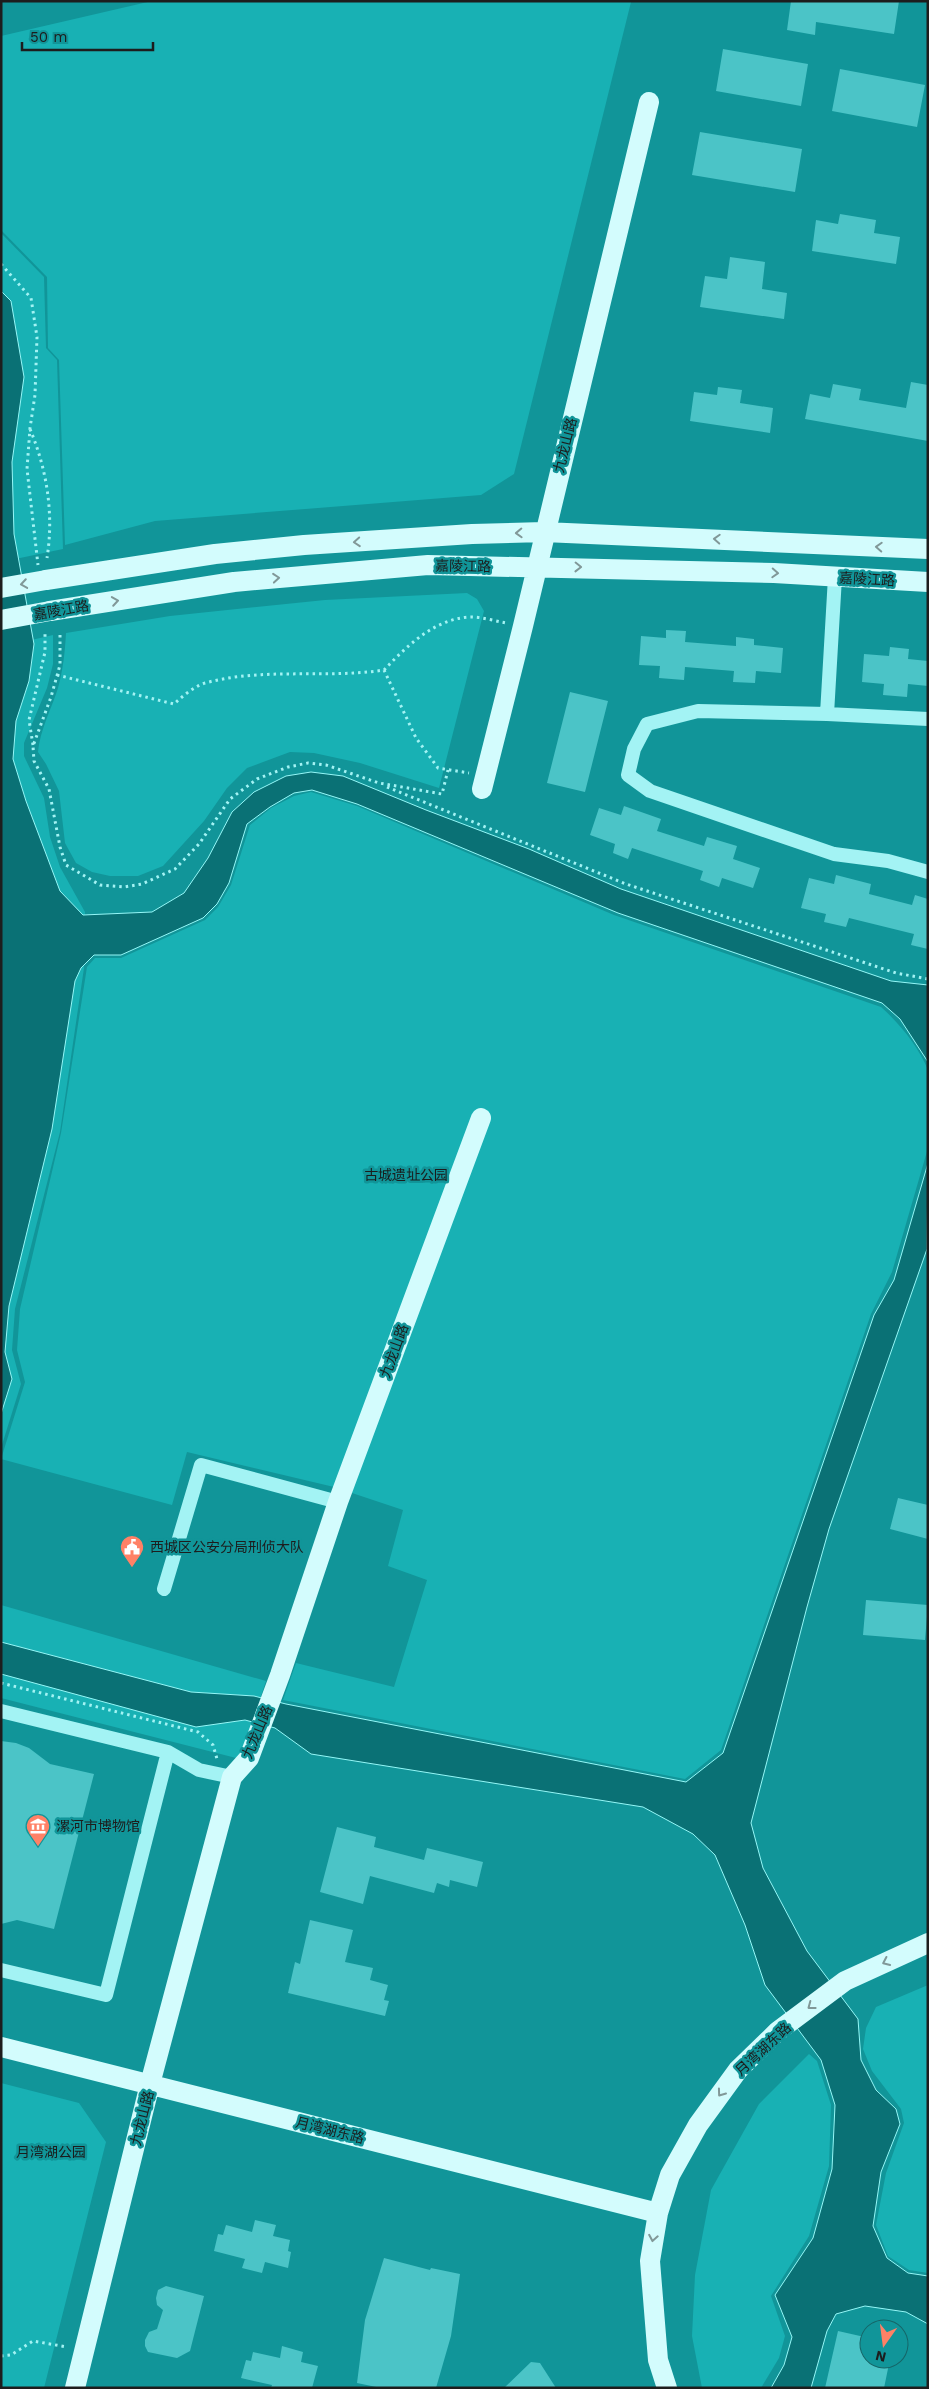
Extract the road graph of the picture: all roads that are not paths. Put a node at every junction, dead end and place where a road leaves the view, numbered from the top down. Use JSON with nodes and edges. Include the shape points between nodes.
{"nodes":[{"id":1,"x":649,"y":102,"type":"dead end"},
{"id":2,"x":544,"y":532,"type":"junction"},
{"id":3,"x":928,"y":549,"type":"edge"},
{"id":4,"x":537,"y":567,"type":"junction"},
{"id":5,"x":835,"y":577,"type":"junction"},
{"id":6,"x":928,"y":582,"type":"edge"},
{"id":7,"x":1,"y":588,"type":"edge"},
{"id":8,"x":1,"y":620,"type":"edge"},
{"id":9,"x":827,"y":714,"type":"junction"},
{"id":10,"x":928,"y":719,"type":"edge"},
{"id":11,"x":484,"y":783,"type":"road end"},
{"id":12,"x":928,"y":872,"type":"edge"},
{"id":13,"x":481,"y":1118,"type":"dead end"},
{"id":14,"x":338,"y":1502,"type":"junction"},
{"id":15,"x":164,"y":1589,"type":"dead end"},
{"id":16,"x":1,"y":1712,"type":"edge"},
{"id":17,"x":168,"y":1752,"type":"junction"},
{"id":18,"x":224,"y":1776,"type":"junction"},
{"id":19,"x":928,"y":1943,"type":"edge"},
{"id":20,"x":1,"y":1970,"type":"edge"},
{"id":21,"x":1,"y":2047,"type":"edge"},
{"id":22,"x":150,"y":2084,"type":"junction"},
{"id":23,"x":658,"y":2213,"type":"junction"},
{"id":24,"x":75,"y":2388,"type":"edge"},
{"id":25,"x":667,"y":2388,"type":"edge"}],
"edges":[{"from":1,"to":2,"type":"street","name":"九龙山路"},
{"from":3,"to":2,"type":"street","name":"嘉陵江路","one_way":true},
{"from":2,"to":4,"type":"street","name":"九龙山路"},
{"from":2,"to":7,"type":"street","name":"嘉陵江路","one_way":true,"bridge":true,"via":[[304,545],[216,554],[42,574]]},
{"from":4,"to":5,"type":"street","name":"嘉陵江路","one_way":true},
{"from":8,"to":4,"type":"street","name":"嘉陵江路","one_way":true,"bridge":true,"via":[[47,617],[234,582],[428,565]]},
{"from":4,"to":11,"type":"street","name":"九龙山路"},
{"from":5,"to":6,"type":"street","name":"嘉陵江路"},
{"from":5,"to":9,"type":"street"},
{"from":9,"to":10,"type":"street"},
{"from":9,"to":12,"type":"street","via":[[698,711],[647,724],[634,749],[628,775],[650,791],[834,854],[888,861]]},
{"from":13,"to":14,"type":"street","name":"九龙山路"},
{"from":14,"to":15,"type":"street","via":[[201,1464]]},
{"from":14,"to":18,"type":"street","name":"九龙山路","via":[[249,1758]]},
{"from":16,"to":17,"type":"street"},
{"from":17,"to":18,"type":"street","via":[[199,1770]]},
{"from":17,"to":20,"type":"street","via":[[106,1996]]},
{"from":18,"to":22,"type":"street","name":"九龙山路"},
{"from":19,"to":23,"type":"street","name":"月湾湖东路","one_way":true,"via":[[844,1981],[778,2031],[738,2070],[698,2125],[670,2174]]},
{"from":21,"to":22,"type":"street","name":"月湾湖东路"},
{"from":22,"to":23,"type":"street","name":"月湾湖东路"},
{"from":22,"to":24,"type":"street","name":"九龙山路"},
{"from":23,"to":25,"type":"street","name":"月湾湖东路","one_way":true,"via":[[650,2261],[658,2360]]}]}
